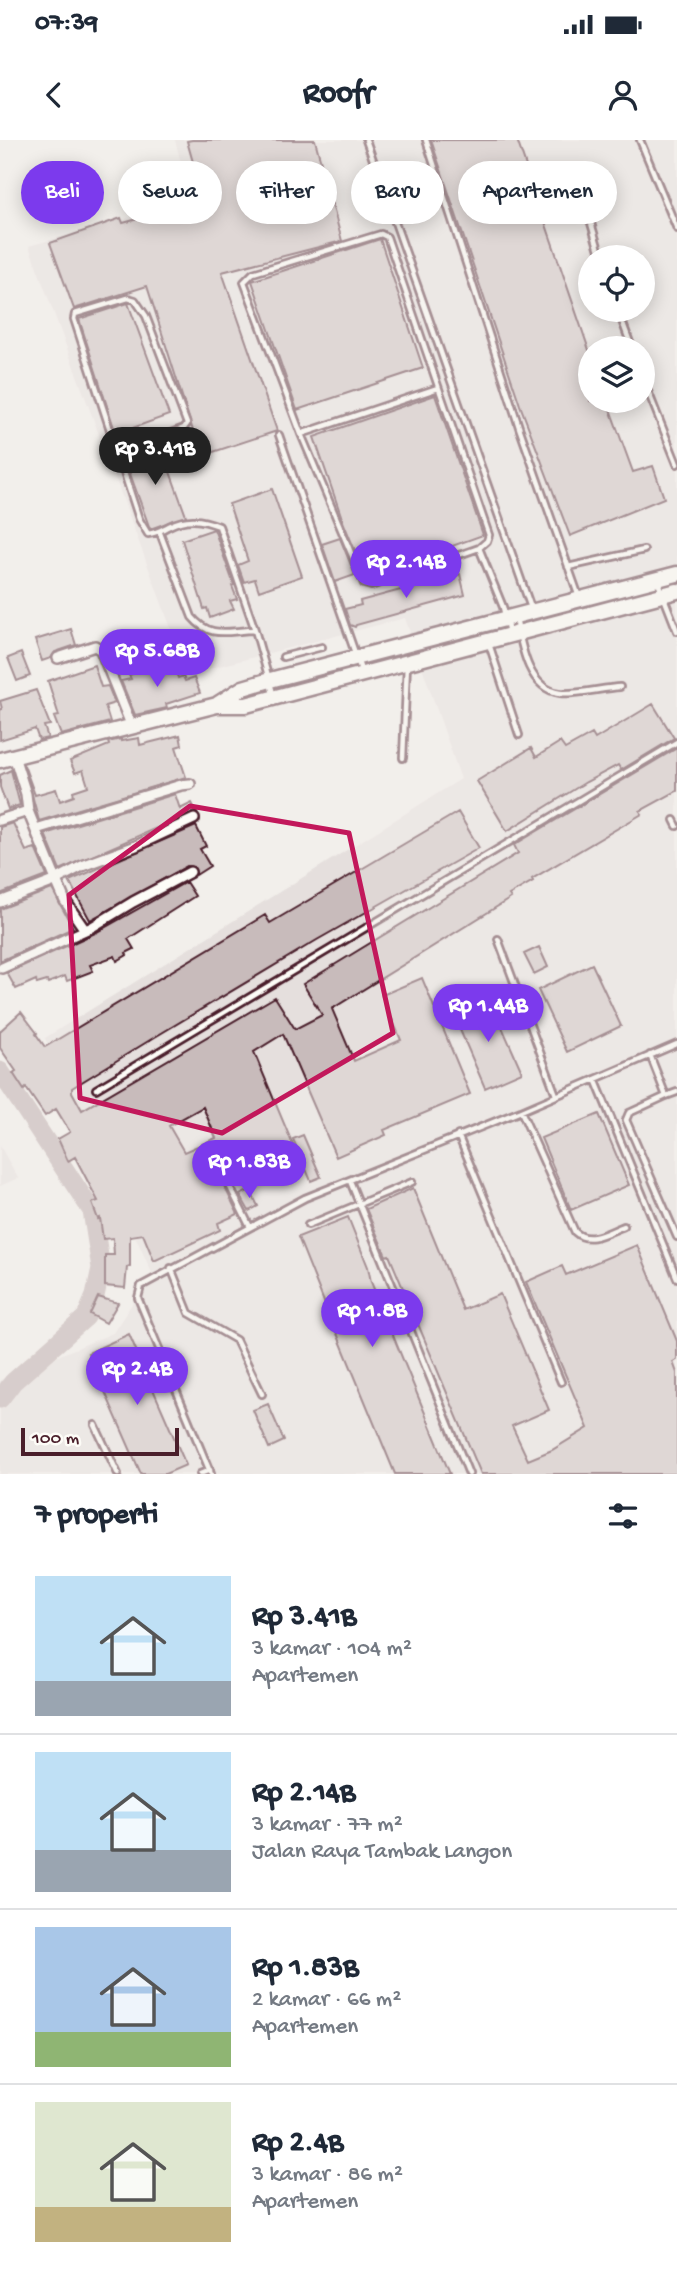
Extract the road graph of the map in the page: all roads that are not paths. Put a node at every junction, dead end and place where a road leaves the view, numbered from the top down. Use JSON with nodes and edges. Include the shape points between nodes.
{"nodes":[{"id":1,"x":366,"y":140,"type":"edge"},
{"id":2,"x":426,"y":140,"type":"edge"},
{"id":3,"x":640,"y":140,"type":"edge"},
{"id":4,"x":591,"y":224,"type":"edge"},
{"id":5,"x":677,"y":229,"type":"edge"},
{"id":6,"x":597,"y":245,"type":"edge"},
{"id":7,"x":438,"y":388,"type":"junction"},
{"id":8,"x":655,"y":409,"type":"edge"},
{"id":9,"x":302,"y":434,"type":"junction"},
{"id":10,"x":279,"y":435,"type":"dead end"},
{"id":11,"x":118,"y":453,"type":"junction"},
{"id":12,"x":677,"y":464,"type":"edge"},
{"id":13,"x":159,"y":533,"type":"junction"},
{"id":14,"x":479,"y":548,"type":"junction"},
{"id":15,"x":644,"y":550,"type":"dead end"},
{"id":16,"x":568,"y":566,"type":"junction"},
{"id":17,"x":677,"y":574,"type":"edge"},
{"id":18,"x":659,"y":587,"type":"junction"},
{"id":19,"x":677,"y":591,"type":"edge"},
{"id":20,"x":580,"y":601,"type":"junction"},
{"id":21,"x":532,"y":612,"type":"junction"},
{"id":22,"x":513,"y":625,"type":"junction"},
{"id":23,"x":255,"y":630,"type":"junction"},
{"id":24,"x":677,"y":631,"type":"edge"},
{"id":25,"x":487,"y":640,"type":"junction"},
{"id":26,"x":322,"y":647,"type":"dead end"},
{"id":27,"x":283,"y":657,"type":"dead end"},
{"id":28,"x":58,"y":658,"type":"dead end"},
{"id":29,"x":359,"y":658,"type":"junction"},
{"id":30,"x":407,"y":662,"type":"junction"},
{"id":31,"x":363,"y":674,"type":"junction"},
{"id":32,"x":270,"y":680,"type":"junction"},
{"id":33,"x":620,"y":687,"type":"dead end"},
{"id":34,"x":274,"y":698,"type":"junction"},
{"id":35,"x":217,"y":705,"type":"junction"},
{"id":36,"x":132,"y":727,"type":"junction"},
{"id":37,"x":519,"y":735,"type":"dead end"},
{"id":38,"x":677,"y":742,"type":"edge"},
{"id":39,"x":7,"y":758,"type":"edge"},
{"id":40,"x":403,"y":758,"type":"dead end"},
{"id":41,"x":190,"y":784,"type":"dead end"},
{"id":42,"x":28,"y":811,"type":"junction"},
{"id":43,"x":194,"y":819,"type":"dead end"},
{"id":44,"x":0,"y":820,"type":"edge"},
{"id":45,"x":674,"y":820,"type":"dead end"},
{"id":46,"x":677,"y":826,"type":"edge"},
{"id":47,"x":36,"y":830,"type":"junction"},
{"id":48,"x":190,"y":872,"type":"dead end"},
{"id":49,"x":56,"y":880,"type":"junction"},
{"id":50,"x":0,"y":902,"type":"edge"},
{"id":51,"x":85,"y":930,"type":"junction"},
{"id":52,"x":498,"y":939,"type":"dead end"},
{"id":53,"x":2,"y":968,"type":"edge"},
{"id":54,"x":677,"y":1044,"type":"edge"},
{"id":55,"x":650,"y":1055,"type":"junction"},
{"id":56,"x":595,"y":1079,"type":"junction"},
{"id":57,"x":96,"y":1088,"type":"dead end"},
{"id":58,"x":677,"y":1092,"type":"edge"},
{"id":59,"x":556,"y":1096,"type":"junction"},
{"id":60,"x":666,"y":1096,"type":"junction"},
{"id":61,"x":521,"y":1111,"type":"junction"},
{"id":62,"x":458,"y":1135,"type":"junction"},
{"id":63,"x":213,"y":1153,"type":"dead end"},
{"id":64,"x":350,"y":1181,"type":"junction"},
{"id":65,"x":412,"y":1182,"type":"dead end"},
{"id":66,"x":359,"y":1203,"type":"junction"},
{"id":67,"x":308,"y":1225,"type":"dead end"},
{"id":68,"x":624,"y":1226,"type":"dead end"},
{"id":69,"x":250,"y":1227,"type":"junction"},
{"id":70,"x":677,"y":1237,"type":"edge"},
{"id":71,"x":171,"y":1268,"type":"junction"},
{"id":72,"x":677,"y":1278,"type":"edge"},
{"id":73,"x":561,"y":1382,"type":"dead end"},
{"id":74,"x":262,"y":1394,"type":"dead end"},
{"id":75,"x":94,"y":1425,"type":"dead end"},
{"id":76,"x":210,"y":1472,"type":"edge"},
{"id":77,"x":118,"y":1474,"type":"edge"},
{"id":78,"x":200,"y":1474,"type":"edge"},
{"id":79,"x":469,"y":1474,"type":"edge"}],
"edges":[{"from":1,"to":21,"type":"lane"},
{"from":2,"to":16,"type":"lane"},
{"from":3,"to":5,"type":"lane"},
{"from":4,"to":6,"type":"lane"},
{"from":7,"to":9,"type":"lane"},
{"from":7,"to":9,"type":"lane","via":[[384,235],[253,273],[244,282]]},
{"from":7,"to":14,"type":"lane","via":[[489,535]]},
{"from":8,"to":12,"type":"lane"},
{"from":9,"to":14,"type":"lane","via":[[364,584],[371,586]]},
{"from":10,"to":29,"type":"lane"},
{"from":11,"to":11,"type":"lane","via":[[187,424],[146,316],[135,300],[128,298],[74,316]]},
{"from":11,"to":13,"type":"lane","via":[[139,519],[148,534]]},
{"from":13,"to":23,"type":"lane","via":[[200,627],[212,632]]},
{"from":13,"to":23,"type":"lane","via":[[189,519],[219,526]]},
{"from":14,"to":22,"type":"lane"},
{"from":15,"to":16,"type":"lane"},
{"from":16,"to":20,"type":"lane"},
{"from":17,"to":18,"type":"highway"},
{"from":18,"to":19,"type":"highway"},
{"from":18,"to":20,"type":"highway"},
{"from":18,"to":22,"type":"highway"},
{"from":18,"to":24,"type":"lane"},
{"from":20,"to":21,"type":"highway"},
{"from":21,"to":22,"type":"highway"},
{"from":22,"to":25,"type":"highway"},
{"from":22,"to":29,"type":"highway"},
{"from":22,"to":33,"type":"lane","via":[[531,673],[547,688],[560,693]]},
{"from":23,"to":32,"type":"lane"},
{"from":25,"to":30,"type":"highway"},
{"from":25,"to":37,"type":"lane"},
{"from":26,"to":27,"type":"lane"},
{"from":28,"to":36,"type":"street","via":[[95,646],[101,650]]},
{"from":29,"to":31,"type":"lane"},
{"from":29,"to":32,"type":"highway"},
{"from":30,"to":31,"type":"highway"},
{"from":30,"to":40,"type":"lane"},
{"from":31,"to":34,"type":"highway"},
{"from":32,"to":34,"type":"lane"},
{"from":32,"to":35,"type":"highway","via":[[243,688]]},
{"from":34,"to":35,"type":"highway","via":[[246,705]]},
{"from":35,"to":36,"type":"highway"},
{"from":36,"to":39,"type":"highway"},
{"from":38,"to":57,"type":"lane"},
{"from":39,"to":42,"type":"street","via":[[26,794]]},
{"from":41,"to":47,"type":"street"},
{"from":42,"to":44,"type":"street"},
{"from":42,"to":47,"type":"street"},
{"from":43,"to":49,"type":"street"},
{"from":45,"to":46,"type":"lane"},
{"from":47,"to":49,"type":"street"},
{"from":48,"to":51,"type":"street"},
{"from":49,"to":50,"type":"street"},
{"from":49,"to":51,"type":"street"},
{"from":51,"to":53,"type":"street"},
{"from":52,"to":59,"type":"lane"},
{"from":54,"to":55,"type":"lane"},
{"from":55,"to":56,"type":"lane"},
{"from":55,"to":60,"type":"lane"},
{"from":56,"to":59,"type":"lane"},
{"from":56,"to":72,"type":"lane"},
{"from":58,"to":60,"type":"lane"},
{"from":59,"to":61,"type":"lane"},
{"from":60,"to":70,"type":"lane","via":[[629,1113],[626,1121]]},
{"from":61,"to":62,"type":"lane"},
{"from":61,"to":68,"type":"lane","via":[[575,1232],[588,1239]]},
{"from":62,"to":64,"type":"lane"},
{"from":62,"to":73,"type":"lane"},
{"from":63,"to":69,"type":"lane"},
{"from":64,"to":66,"type":"lane"},
{"from":64,"to":69,"type":"lane"},
{"from":65,"to":66,"type":"lane"},
{"from":66,"to":67,"type":"lane"},
{"from":66,"to":79,"type":"lane"},
{"from":69,"to":71,"type":"lane"},
{"from":71,"to":74,"type":"lane","via":[[189,1313],[236,1340]]},
{"from":71,"to":76,"type":"lane","via":[[141,1286],[138,1298]]},
{"from":75,"to":77,"type":"lane"},
{"from":76,"to":78,"type":"lane"}]}
